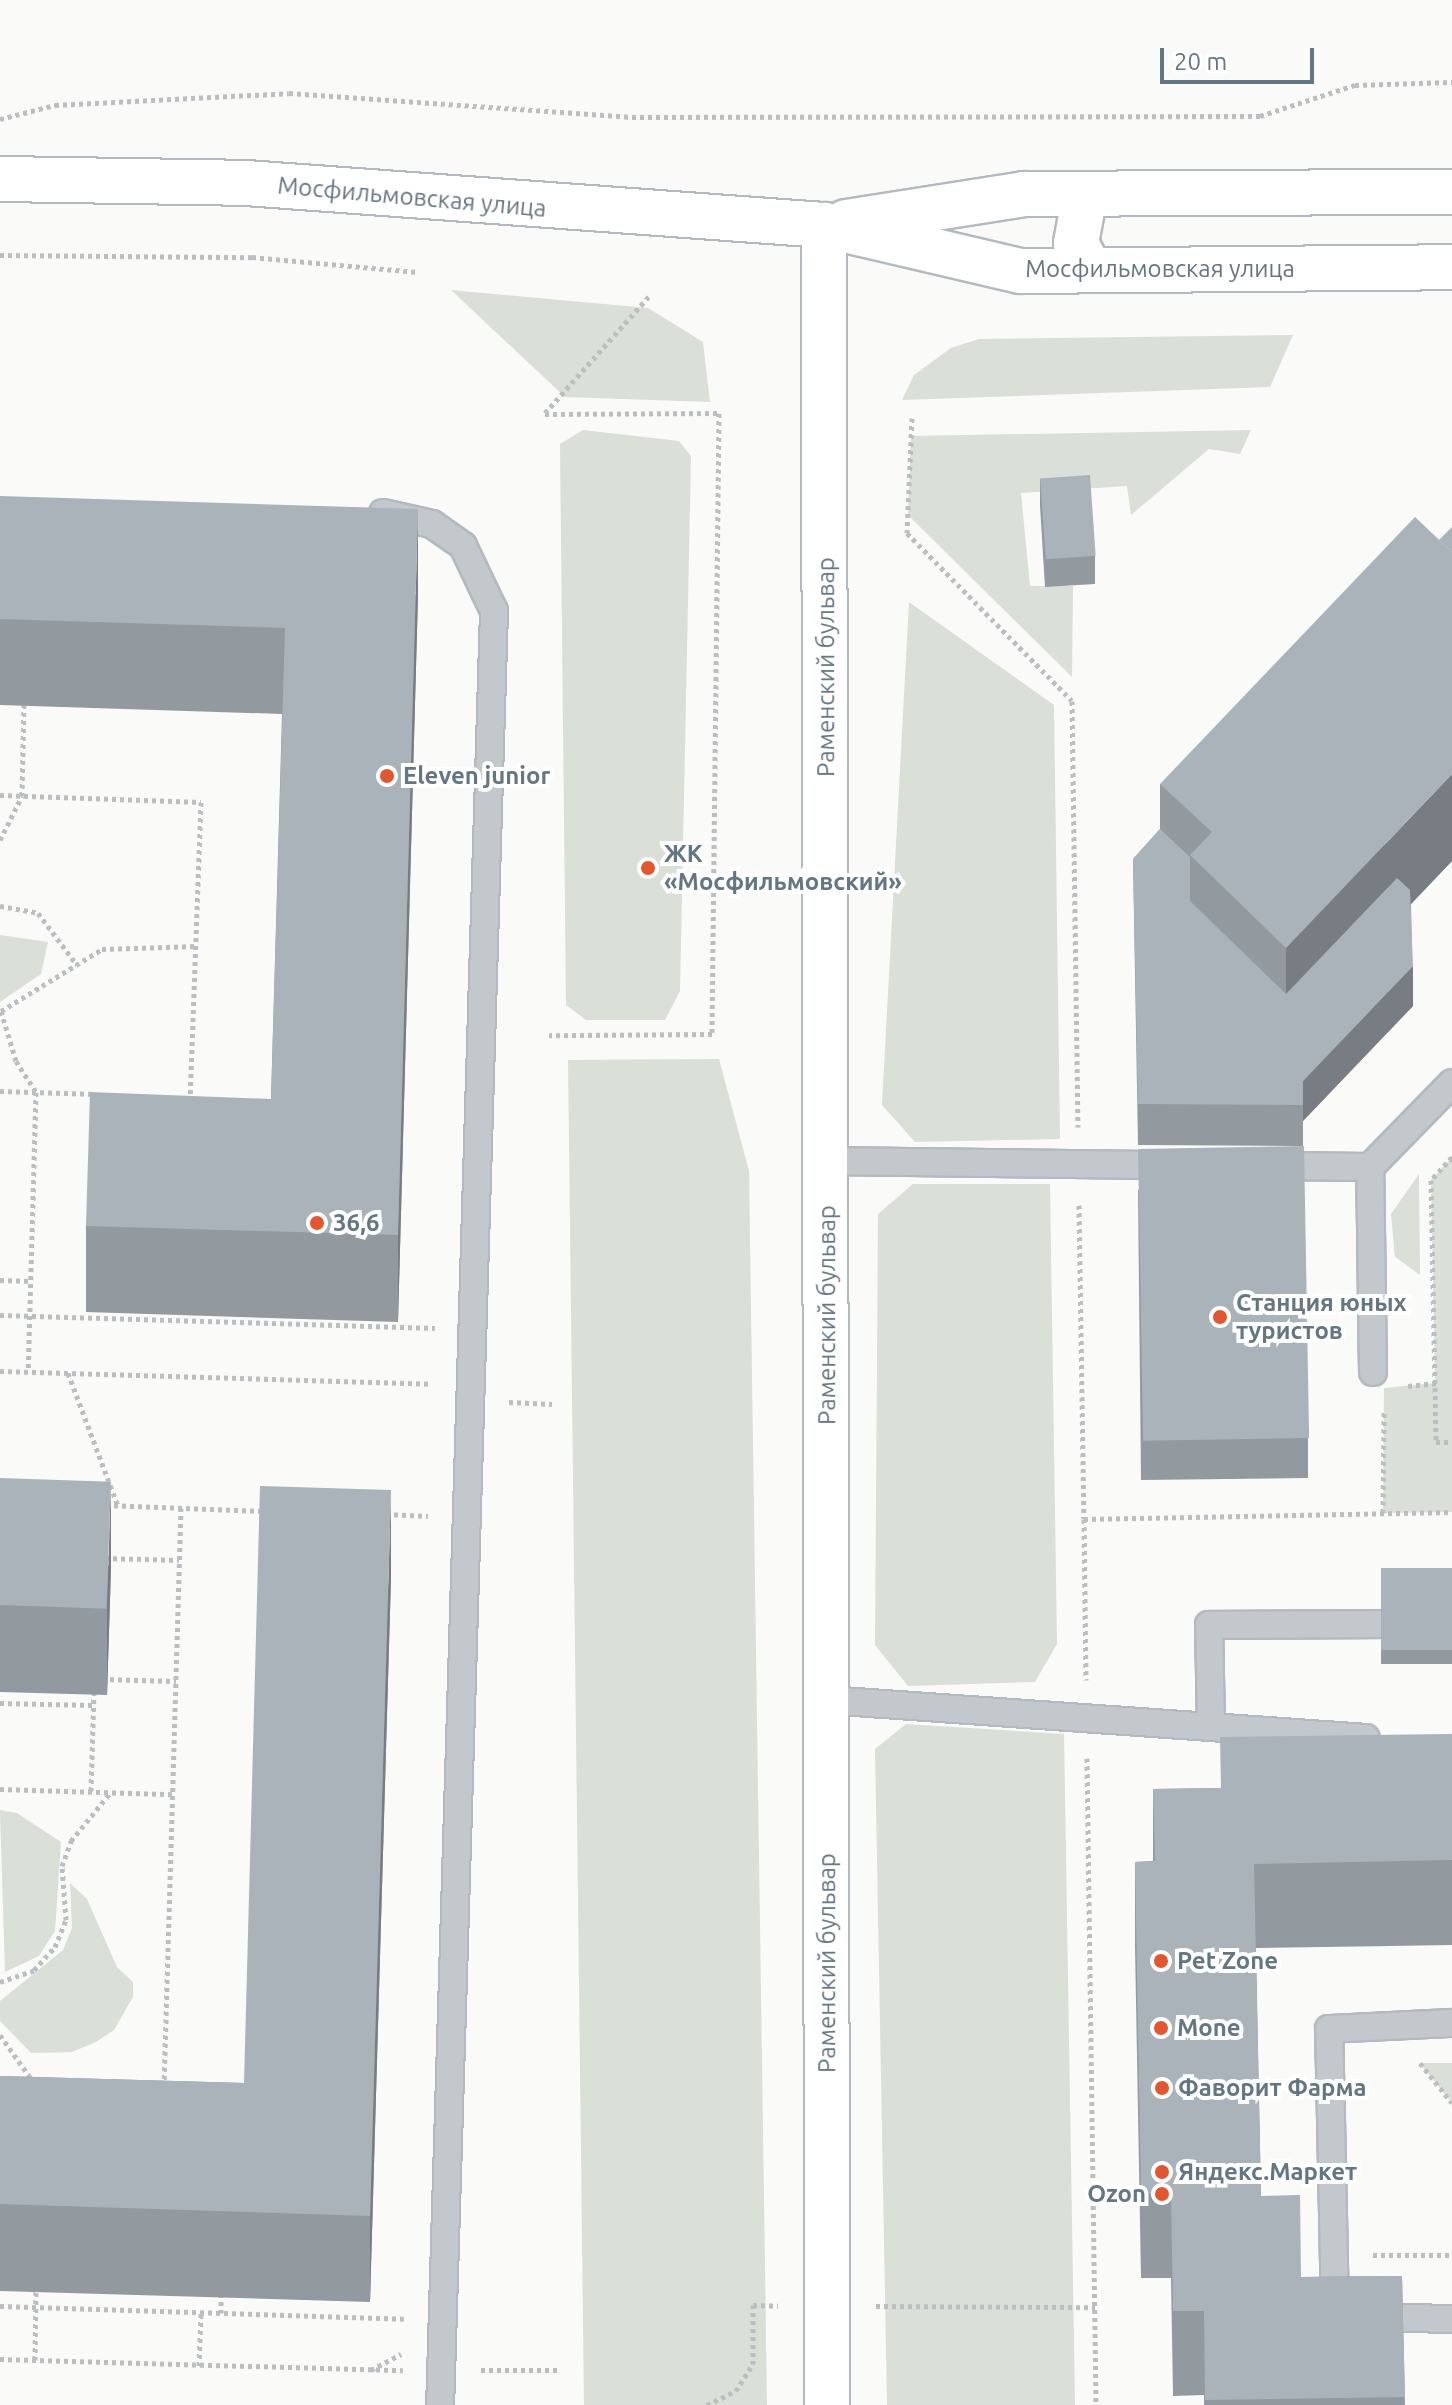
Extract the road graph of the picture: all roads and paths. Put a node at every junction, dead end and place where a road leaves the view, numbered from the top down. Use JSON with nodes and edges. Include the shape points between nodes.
{"nodes":[{"id":1,"x":1452,"y":82,"type":"edge"},
{"id":2,"x":0,"y":119,"type":"edge"},
{"id":3,"x":0,"y":179,"type":"edge"},
{"id":4,"x":1452,"y":192,"type":"edge"},
{"id":5,"x":1085,"y":194,"type":"junction"},
{"id":6,"x":824,"y":225,"type":"junction"},
{"id":7,"x":0,"y":255,"type":"edge"},
{"id":8,"x":1452,"y":267,"type":"edge"},
{"id":9,"x":1090,"y":270,"type":"junction"},
{"id":10,"x":417,"y":272,"type":"dead end"},
{"id":11,"x":651,"y":294,"type":"dead end"},
{"id":12,"x":912,"y":418,"type":"dead end"},
{"id":13,"x":362,"y":512,"type":"edge"},
{"id":14,"x":24,"y":691,"type":"edge"},
{"id":15,"x":0,"y":795,"type":"edge"},
{"id":16,"x":22,"y":796,"type":"junction"},
{"id":17,"x":0,"y":840,"type":"edge"},
{"id":18,"x":0,"y":906,"type":"edge"},
{"id":19,"x":197,"y":946,"type":"junction"},
{"id":20,"x":77,"y":965,"type":"junction"},
{"id":21,"x":1,"y":1011,"type":"edge"},
{"id":22,"x":549,"y":1035,"type":"dead end"},
{"id":23,"x":1452,"y":1083,"type":"edge"},
{"id":24,"x":0,"y":1091,"type":"edge"},
{"id":25,"x":36,"y":1092,"type":"junction"},
{"id":26,"x":115,"y":1094,"type":"edge"},
{"id":27,"x":177,"y":1096,"type":"edge"},
{"id":28,"x":1452,"y":1157,"type":"edge"},
{"id":29,"x":827,"y":1161,"type":"junction"},
{"id":30,"x":1079,"y":1164,"type":"junction"},
{"id":31,"x":1199,"y":1165,"type":"edge"},
{"id":32,"x":1245,"y":1166,"type":"edge"},
{"id":33,"x":1370,"y":1167,"type":"junction"},
{"id":34,"x":0,"y":1280,"type":"edge"},
{"id":35,"x":31,"y":1281,"type":"junction"},
{"id":36,"x":0,"y":1315,"type":"edge"},
{"id":37,"x":30,"y":1316,"type":"junction"},
{"id":38,"x":449,"y":1328,"type":"dead end"},
{"id":39,"x":0,"y":1371,"type":"edge"},
{"id":40,"x":28,"y":1371,"type":"junction"},
{"id":41,"x":1373,"y":1372,"type":"dead end"},
{"id":42,"x":68,"y":1373,"type":"junction"},
{"id":43,"x":1437,"y":1383,"type":"junction"},
{"id":44,"x":473,"y":1385,"type":"junction"},
{"id":45,"x":1397,"y":1387,"type":"dead end"},
{"id":46,"x":1384,"y":1403,"type":"dead end"},
{"id":47,"x":1452,"y":1442,"type":"edge"},
{"id":48,"x":118,"y":1506,"type":"junction"},
{"id":49,"x":181,"y":1508,"type":"junction"},
{"id":50,"x":273,"y":1511,"type":"edge"},
{"id":51,"x":1452,"y":1512,"type":"edge"},
{"id":52,"x":1383,"y":1513,"type":"junction"},
{"id":53,"x":382,"y":1514,"type":"edge"},
{"id":54,"x":469,"y":1517,"type":"junction"},
{"id":55,"x":99,"y":1518,"type":"edge"},
{"id":56,"x":1084,"y":1519,"type":"junction"},
{"id":57,"x":98,"y":1545,"type":"edge"},
{"id":58,"x":98,"y":1558,"type":"junction"},
{"id":59,"x":179,"y":1560,"type":"junction"},
{"id":60,"x":97,"y":1568,"type":"edge"},
{"id":61,"x":1382,"y":1624,"type":"edge"},
{"id":62,"x":176,"y":1681,"type":"junction"},
{"id":63,"x":827,"y":1700,"type":"junction"},
{"id":64,"x":0,"y":1703,"type":"edge"},
{"id":65,"x":93,"y":1705,"type":"junction"},
{"id":66,"x":1086,"y":1718,"type":"junction"},
{"id":67,"x":1211,"y":1727,"type":"junction"},
{"id":68,"x":1395,"y":1740,"type":"edge"},
{"id":69,"x":0,"y":1789,"type":"edge"},
{"id":70,"x":91,"y":1791,"type":"junction"},
{"id":71,"x":111,"y":1792,"type":"junction"},
{"id":72,"x":173,"y":1794,"type":"junction"},
{"id":73,"x":0,"y":1982,"type":"edge"},
{"id":74,"x":1452,"y":2023,"type":"edge"},
{"id":75,"x":0,"y":2035,"type":"edge"},
{"id":76,"x":22,"y":2082,"type":"edge"},
{"id":77,"x":33,"y":2083,"type":"junction"},
{"id":78,"x":42,"y":2083,"type":"edge"},
{"id":79,"x":149,"y":2087,"type":"edge"},
{"id":80,"x":164,"y":2087,"type":"junction"},
{"id":81,"x":174,"y":2098,"type":"edge"},
{"id":82,"x":1333,"y":2255,"type":"junction"},
{"id":83,"x":1452,"y":2255,"type":"edge"},
{"id":84,"x":37,"y":2274,"type":"edge"},
{"id":85,"x":221,"y":2280,"type":"edge"},
{"id":86,"x":0,"y":2306,"type":"edge"},
{"id":87,"x":36,"y":2307,"type":"junction"},
{"id":88,"x":201,"y":2313,"type":"junction"},
{"id":89,"x":221,"y":2313,"type":"junction"},
{"id":90,"x":421,"y":2319,"type":"dead end"},
{"id":91,"x":1452,"y":2319,"type":"edge"},
{"id":92,"x":0,"y":2359,"type":"edge"},
{"id":93,"x":35,"y":2360,"type":"junction"},
{"id":94,"x":199,"y":2366,"type":"junction"},
{"id":95,"x":442,"y":2370,"type":"junction"},
{"id":96,"x":561,"y":2370,"type":"dead end"},
{"id":97,"x":440,"y":2405,"type":"edge"},
{"id":98,"x":827,"y":2405,"type":"edge"},
{"id":99,"x":1096,"y":2405,"type":"edge"}],
"edges":[{"from":1,"to":2,"type":"path","via":[[1355,85],[1260,116],[632,117],[289,93],[55,105]]},
{"from":3,"to":6,"type":"street","name":"Мосфильмовская улица","via":[[246,183]]},
{"from":4,"to":5,"type":"street","name":"Мосфильмовская улица"},
{"from":5,"to":6,"type":"street","name":"Мосфильмовская улица","via":[[1024,194]]},
{"from":5,"to":9,"type":"street","via":[[1076,243]]},
{"from":6,"to":9,"type":"street","name":"Мосфильмовская улица","via":[[1020,271]]},
{"from":6,"to":29,"type":"street","name":"Раменский бульвар"},
{"from":7,"to":10,"type":"path","via":[[252,257]]},
{"from":8,"to":9,"type":"street","name":"Мосфильмовская улица"},
{"from":11,"to":22,"type":"path","via":[[545,414],[719,413],[712,1034]]},
{"from":12,"to":30,"type":"path","via":[[907,533],[1072,701]]},
{"from":13,"to":44,"type":"lane","via":[[402,513],[463,546],[494,611]]},
{"from":14,"to":16,"type":"path"},
{"from":15,"to":16,"type":"path"},
{"from":16,"to":17,"type":"path"},
{"from":16,"to":19,"type":"path","via":[[201,802]]},
{"from":18,"to":20,"type":"path","via":[[38,913]]},
{"from":19,"to":20,"type":"path","via":[[124,943]]},
{"from":19,"to":27,"type":"path","via":[[193,1096]]},
{"from":20,"to":21,"type":"path"},
{"from":21,"to":25,"type":"path","via":[[16,1061]]},
{"from":23,"to":33,"type":"lane"},
{"from":24,"to":25,"type":"path"},
{"from":25,"to":26,"type":"path"},
{"from":25,"to":35,"type":"path"},
{"from":28,"to":43,"type":"path","via":[[1431,1180]]},
{"from":29,"to":30,"type":"lane"},
{"from":29,"to":63,"type":"street","name":"Раменский бульвар"},
{"from":30,"to":31,"type":"lane"},
{"from":30,"to":56,"type":"path"},
{"from":32,"to":33,"type":"lane"},
{"from":33,"to":41,"type":"lane"},
{"from":34,"to":35,"type":"path"},
{"from":35,"to":37,"type":"path"},
{"from":36,"to":37,"type":"path"},
{"from":37,"to":38,"type":"path"},
{"from":37,"to":40,"type":"path"},
{"from":39,"to":40,"type":"path"},
{"from":40,"to":42,"type":"path"},
{"from":42,"to":44,"type":"path"},
{"from":42,"to":48,"type":"path"},
{"from":43,"to":45,"type":"path"},
{"from":43,"to":47,"type":"path","via":[[1436,1442]]},
{"from":44,"to":54,"type":"lane"},
{"from":46,"to":52,"type":"path"},
{"from":48,"to":49,"type":"path"},
{"from":48,"to":55,"type":"path","via":[[99,1505]]},
{"from":49,"to":50,"type":"path"},
{"from":49,"to":59,"type":"path"},
{"from":51,"to":52,"type":"path"},
{"from":52,"to":56,"type":"path"},
{"from":53,"to":54,"type":"path"},
{"from":54,"to":95,"type":"lane"},
{"from":56,"to":66,"type":"path"},
{"from":57,"to":58,"type":"path"},
{"from":58,"to":59,"type":"path"},
{"from":58,"to":60,"type":"path"},
{"from":59,"to":62,"type":"path"},
{"from":61,"to":67,"type":"lane","via":[[1209,1625]]},
{"from":62,"to":65,"type":"path","via":[[94,1678]]},
{"from":62,"to":72,"type":"path"},
{"from":63,"to":66,"type":"lane"},
{"from":63,"to":98,"type":"street","name":"Раменский бульвар"},
{"from":64,"to":65,"type":"path"},
{"from":65,"to":70,"type":"path"},
{"from":66,"to":67,"type":"lane"},
{"from":66,"to":99,"type":"path"},
{"from":67,"to":68,"type":"lane"},
{"from":69,"to":70,"type":"path"},
{"from":70,"to":71,"type":"path"},
{"from":71,"to":72,"type":"path"},
{"from":71,"to":73,"type":"path","via":[[71,1841],[62,1866],[66,1920],[55,1947],[34,1970]]},
{"from":72,"to":80,"type":"path"},
{"from":74,"to":82,"type":"lane","via":[[1329,2029]]},
{"from":75,"to":77,"type":"path"},
{"from":76,"to":77,"type":"path"},
{"from":77,"to":78,"type":"path"},
{"from":79,"to":80,"type":"path"},
{"from":80,"to":81,"type":"path"},
{"from":82,"to":83,"type":"path"},
{"from":82,"to":91,"type":"lane","via":[[1335,2317]]},
{"from":84,"to":87,"type":"path"},
{"from":85,"to":89,"type":"path"},
{"from":86,"to":87,"type":"path"},
{"from":87,"to":88,"type":"path"},
{"from":87,"to":93,"type":"path"},
{"from":88,"to":89,"type":"path"},
{"from":88,"to":94,"type":"path"},
{"from":89,"to":90,"type":"path"},
{"from":92,"to":93,"type":"path"},
{"from":93,"to":94,"type":"path"},
{"from":94,"to":95,"type":"path"},
{"from":95,"to":96,"type":"path"},
{"from":95,"to":97,"type":"lane"}]}
